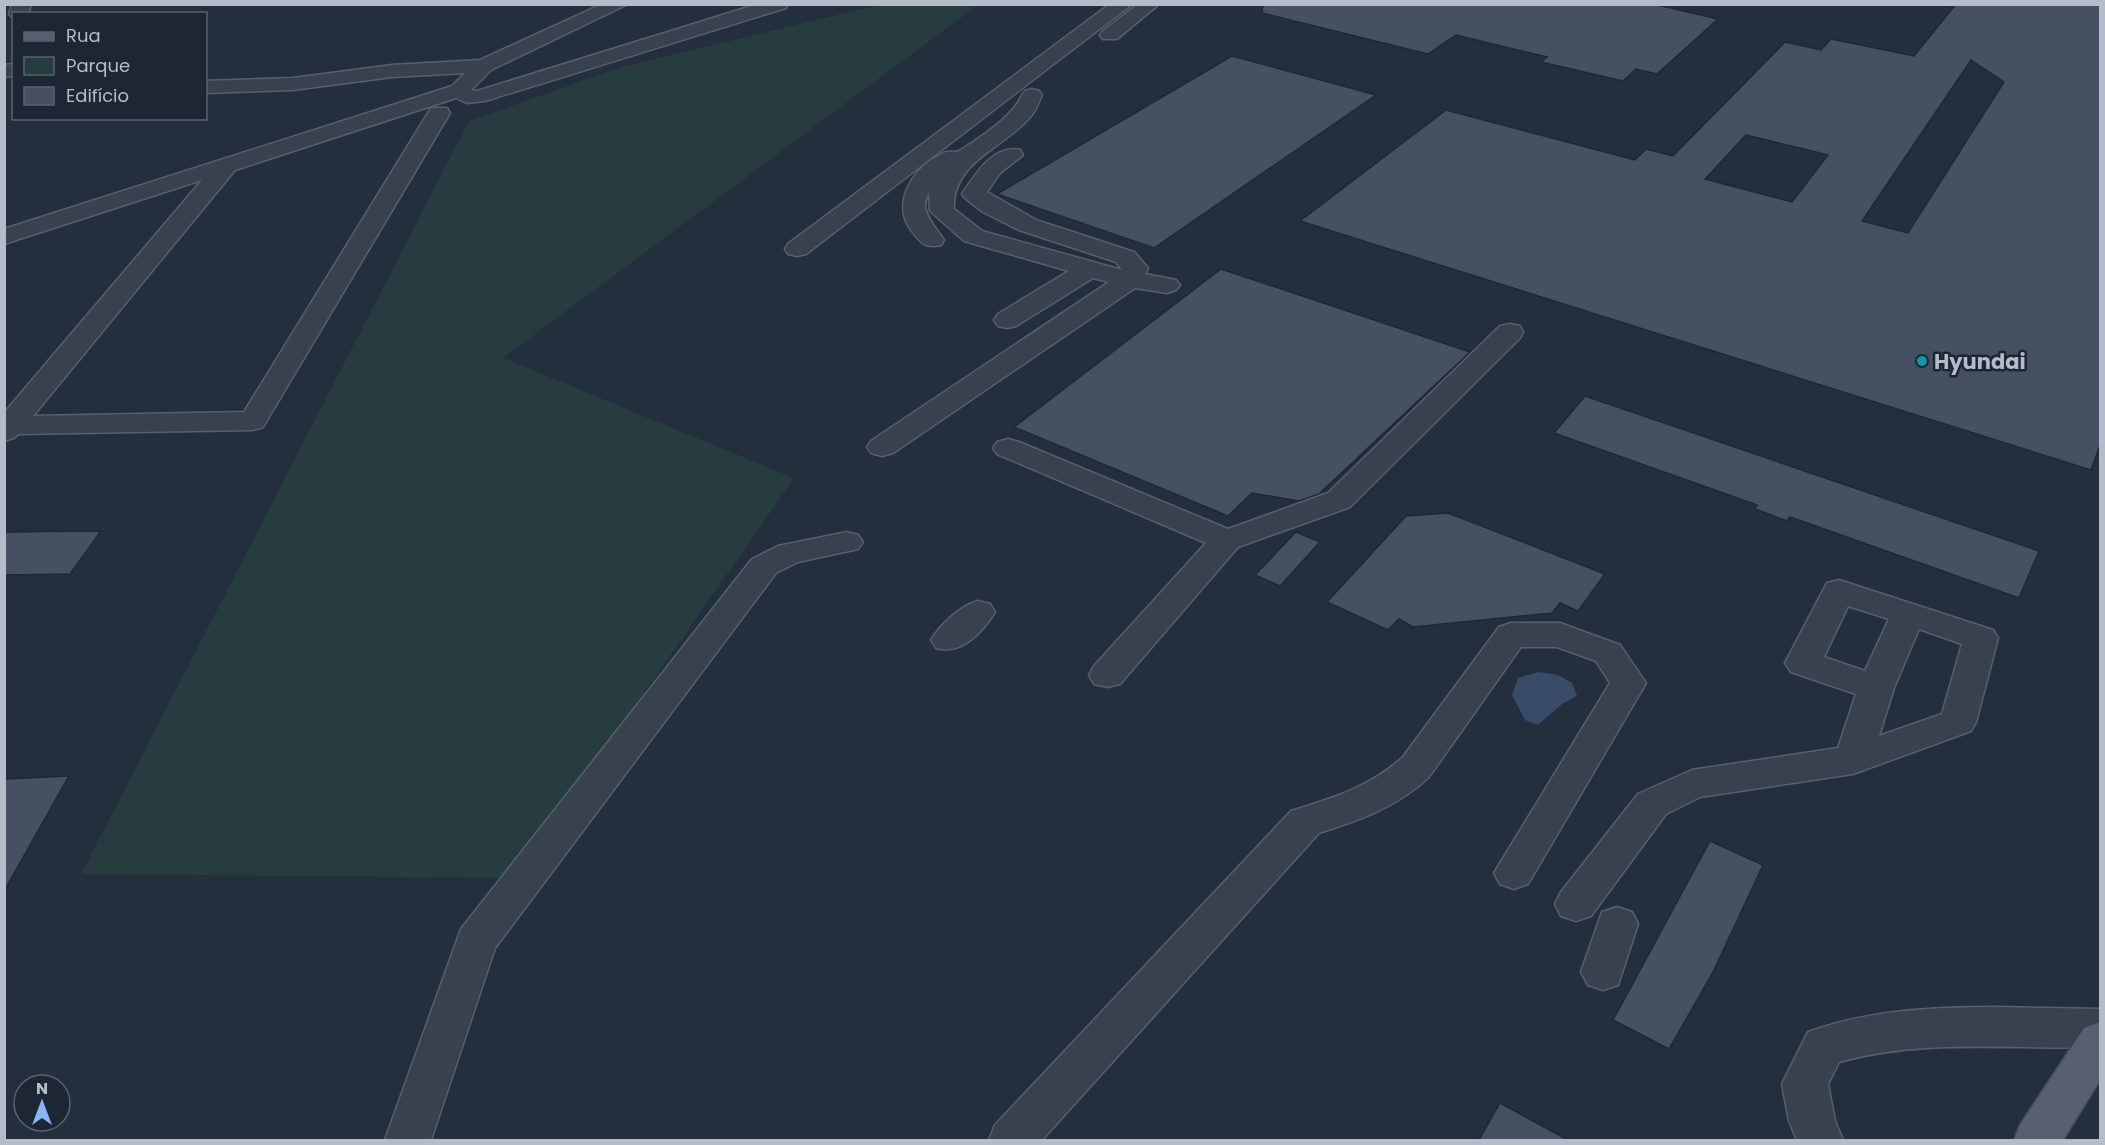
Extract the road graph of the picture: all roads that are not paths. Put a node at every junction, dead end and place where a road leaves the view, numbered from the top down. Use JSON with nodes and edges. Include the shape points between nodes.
{"nodes":[{"id":1,"x":619,"y":4,"type":"edge"},
{"id":2,"x":779,"y":4,"type":"edge"},
{"id":3,"x":1123,"y":4,"type":"edge"},
{"id":4,"x":1150,"y":4,"type":"edge"},
{"id":5,"x":484,"y":66,"type":"junction"},
{"id":6,"x":207,"y":87,"type":"edge"},
{"id":7,"x":459,"y":90,"type":"junction"},
{"id":8,"x":1032,"y":95,"type":"junction"},
{"id":9,"x":439,"y":113,"type":"dead end"},
{"id":10,"x":1012,"y":155,"type":"dead end"},
{"id":11,"x":225,"y":168,"type":"junction"},
{"id":12,"x":4,"y":237,"type":"edge"},
{"id":13,"x":933,"y":240,"type":"dead end"},
{"id":14,"x":797,"y":249,"type":"dead end"},
{"id":15,"x":1089,"y":269,"type":"junction"},
{"id":16,"x":1130,"y":280,"type":"junction"},
{"id":17,"x":1167,"y":285,"type":"dead end"},
{"id":18,"x":1007,"y":320,"type":"dead end"},
{"id":19,"x":1510,"y":332,"type":"dead end"},
{"id":20,"x":8,"y":429,"type":"edge"},
{"id":21,"x":882,"y":447,"type":"dead end"},
{"id":22,"x":1008,"y":448,"type":"dead end"},
{"id":23,"x":1227,"y":540,"type":"junction"},
{"id":24,"x":847,"y":542,"type":"dead end"},
{"id":25,"x":978,"y":612,"type":"dead end"},
{"id":26,"x":1908,"y":614,"type":"junction"},
{"id":27,"x":948,"y":640,"type":"dead end"},
{"id":28,"x":1107,"y":675,"type":"dead end"},
{"id":29,"x":1876,"y":688,"type":"junction"},
{"id":30,"x":1853,"y":760,"type":"junction"},
{"id":31,"x":1514,"y":873,"type":"dead end"},
{"id":32,"x":1576,"y":904,"type":"dead end"},
{"id":33,"x":1617,"y":924,"type":"dead end"},
{"id":34,"x":1603,"y":972,"type":"dead end"},
{"id":35,"x":2100,"y":1028,"type":"edge"},
{"id":36,"x":2100,"y":1042,"type":"edge"},
{"id":37,"x":408,"y":1140,"type":"edge"},
{"id":38,"x":1012,"y":1140,"type":"edge"},
{"id":39,"x":1820,"y":1140,"type":"edge"},
{"id":40,"x":2037,"y":1140,"type":"edge"}],
"edges":[{"from":1,"to":5,"type":"lane"},
{"from":2,"to":7,"type":"lane","via":[[478,97],[467,97]]},
{"from":3,"to":14,"type":"lane"},
{"from":4,"to":8,"type":"lane"},
{"from":5,"to":6,"type":"lane","via":[[392,71],[293,84]]},
{"from":5,"to":7,"type":"lane"},
{"from":7,"to":11,"type":"lane"},
{"from":8,"to":13,"type":"lane","via":[[923,180],[914,199],[916,220]]},
{"from":8,"to":15,"type":"lane","via":[[1023,112],[963,160],[941,192],[942,211],[973,236]]},
{"from":9,"to":20,"type":"lane","via":[[253,421]]},
{"from":10,"to":16,"type":"lane","via":[[993,168],[974,194],[1016,222],[1125,257],[1135,268]]},
{"from":11,"to":12,"type":"lane"},
{"from":11,"to":20,"type":"lane"},
{"from":15,"to":16,"type":"lane"},
{"from":15,"to":18,"type":"lane"},
{"from":16,"to":17,"type":"lane"},
{"from":16,"to":21,"type":"lane"},
{"from":19,"to":23,"type":"lane","via":[[1339,500]]},
{"from":22,"to":23,"type":"lane"},
{"from":23,"to":28,"type":"lane"},
{"from":24,"to":37,"type":"lane","via":[[789,553],[764,566],[476,941]]},
{"from":25,"to":27,"type":"lane"},
{"from":26,"to":29,"type":"lane"},
{"from":26,"to":29,"type":"lane","via":[[1839,591],[1803,663]]},
{"from":26,"to":30,"type":"lane","via":[[1982,638],[1958,722]]},
{"from":29,"to":30,"type":"lane"},
{"from":30,"to":32,"type":"lane","via":[[1692,784],[1652,804]]},
{"from":31,"to":38,"type":"lane","via":[[1628,683],[1608,653],[1560,635],[1511,635],[1416,767],[1398,786],[1367,803],[1305,822]]},
{"from":33,"to":34,"type":"lane"},
{"from":35,"to":39,"type":"lane","via":[[1920,1028],[1862,1034],[1824,1046],[1805,1084]]},
{"from":36,"to":40,"type":"main road"}]}
